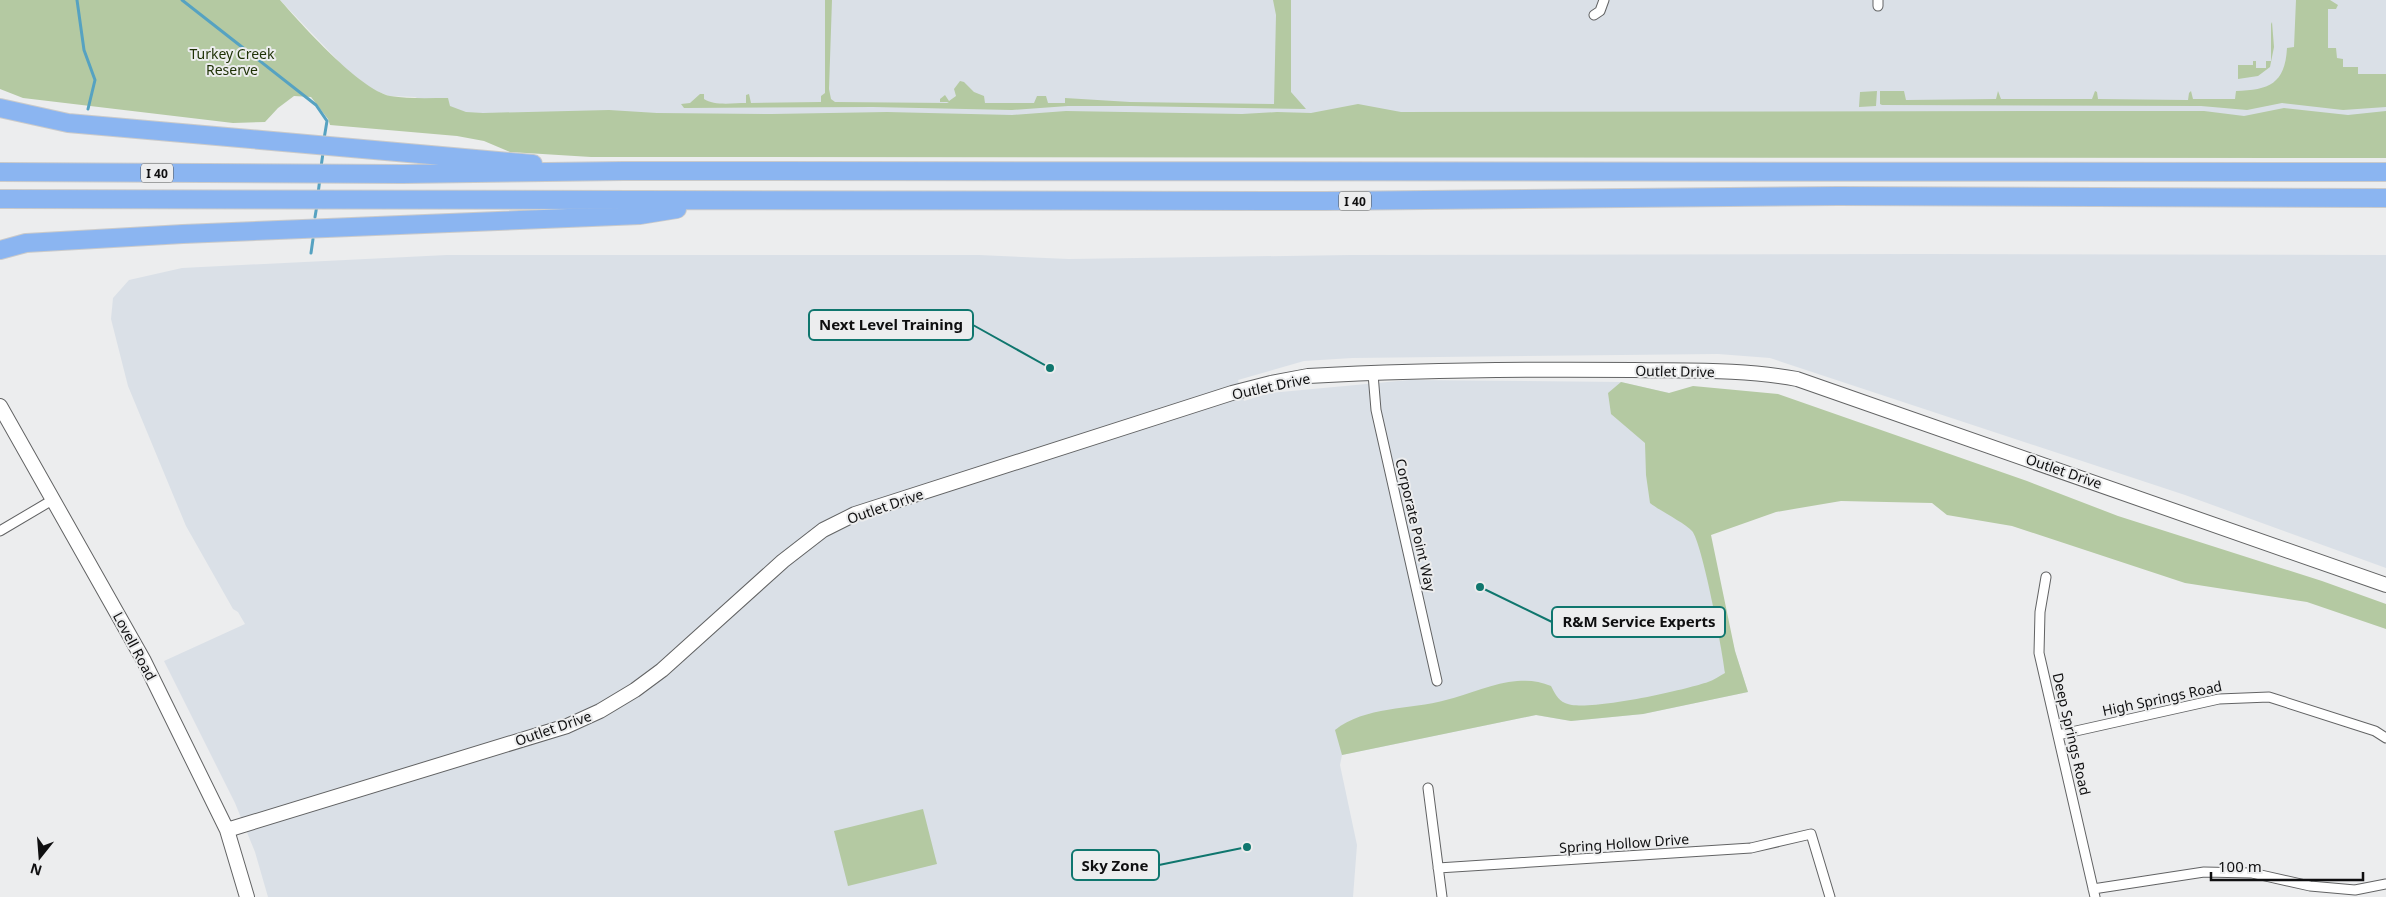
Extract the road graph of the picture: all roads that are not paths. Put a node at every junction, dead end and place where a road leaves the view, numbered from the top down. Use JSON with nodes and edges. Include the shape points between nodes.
{"nodes":[{"id":1,"x":1604,"y":0,"type":"edge"},
{"id":2,"x":1594,"y":15,"type":"dead end"},
{"id":3,"x":0,"y":108,"type":"edge"},
{"id":4,"x":623,"y":171,"type":"junction"},
{"id":5,"x":0,"y":172,"type":"edge"},
{"id":6,"x":2386,"y":172,"type":"edge"},
{"id":7,"x":2386,"y":198,"type":"edge"},
{"id":8,"x":0,"y":199,"type":"edge"},
{"id":9,"x":737,"y":200,"type":"junction"},
{"id":10,"x":26,"y":243,"type":"junction"},
{"id":11,"x":0,"y":250,"type":"edge"},
{"id":12,"x":0,"y":257,"type":"edge"},
{"id":13,"x":1373,"y":374,"type":"junction"},
{"id":14,"x":0,"y":406,"type":"edge"},
{"id":15,"x":54,"y":499,"type":"junction"},
{"id":16,"x":0,"y":531,"type":"edge"},
{"id":17,"x":2046,"y":577,"type":"dead end"},
{"id":18,"x":2386,"y":585,"type":"edge"},
{"id":19,"x":1437,"y":681,"type":"dead end"},
{"id":20,"x":2058,"y":735,"type":"junction"},
{"id":21,"x":2386,"y":738,"type":"edge"},
{"id":22,"x":1428,"y":788,"type":"dead end"},
{"id":23,"x":226,"y":830,"type":"junction"},
{"id":24,"x":1438,"y":868,"type":"junction"},
{"id":25,"x":2386,"y":884,"type":"edge"},
{"id":26,"x":2094,"y":893,"type":"edge"},
{"id":27,"x":247,"y":897,"type":"edge"},
{"id":28,"x":1442,"y":897,"type":"edge"},
{"id":29,"x":1830,"y":897,"type":"edge"}],
"edges":[{"from":1,"to":2,"type":"street","via":[[1600,12]]},
{"from":3,"to":4,"type":"highway","via":[[68,123]]},
{"from":4,"to":5,"type":"highway","number":"I 40","via":[[320,174]]},
{"from":4,"to":6,"type":"highway","number":"I 40"},
{"from":7,"to":9,"type":"highway","number":"I 40","via":[[1838,196],[1325,201]]},
{"from":8,"to":9,"type":"highway","number":"I 40"},
{"from":9,"to":10,"type":"highway","via":[[640,215]]},
{"from":10,"to":11,"type":"highway"},
{"from":10,"to":12,"type":"highway"},
{"from":13,"to":18,"type":"street","name":"Outlet Drive","via":[[1602,370],[1744,372],[1797,379]]},
{"from":13,"to":19,"type":"street","name":"Corporate Point Way","via":[[1376,410]]},
{"from":13,"to":23,"type":"street","name":"Outlet Drive","via":[[1308,376],[1249,388],[855,514],[822,530],[662,670],[600,711],[568,726]]},
{"from":14,"to":15,"type":"street","name":"Lovell Road"},
{"from":15,"to":16,"type":"street"},
{"from":15,"to":23,"type":"street","name":"Lovell Road","via":[[144,661]]},
{"from":17,"to":20,"type":"street","name":"Deep Springs Road","via":[[2040,612],[2039,653]]},
{"from":20,"to":21,"type":"street","name":"High Springs Road","via":[[2219,699],[2268,697],[2375,731]]},
{"from":20,"to":26,"type":"street","name":"Deep Springs Road"},
{"from":22,"to":24,"type":"street"},
{"from":23,"to":27,"type":"street","name":"Lovell Road"},
{"from":24,"to":28,"type":"street"},
{"from":24,"to":29,"type":"street","name":"Spring Hollow Drive","via":[[1751,848],[1811,834]]},
{"from":25,"to":26,"type":"street","via":[[2355,890],[2310,886],[2252,873],[2204,872]]}]}
